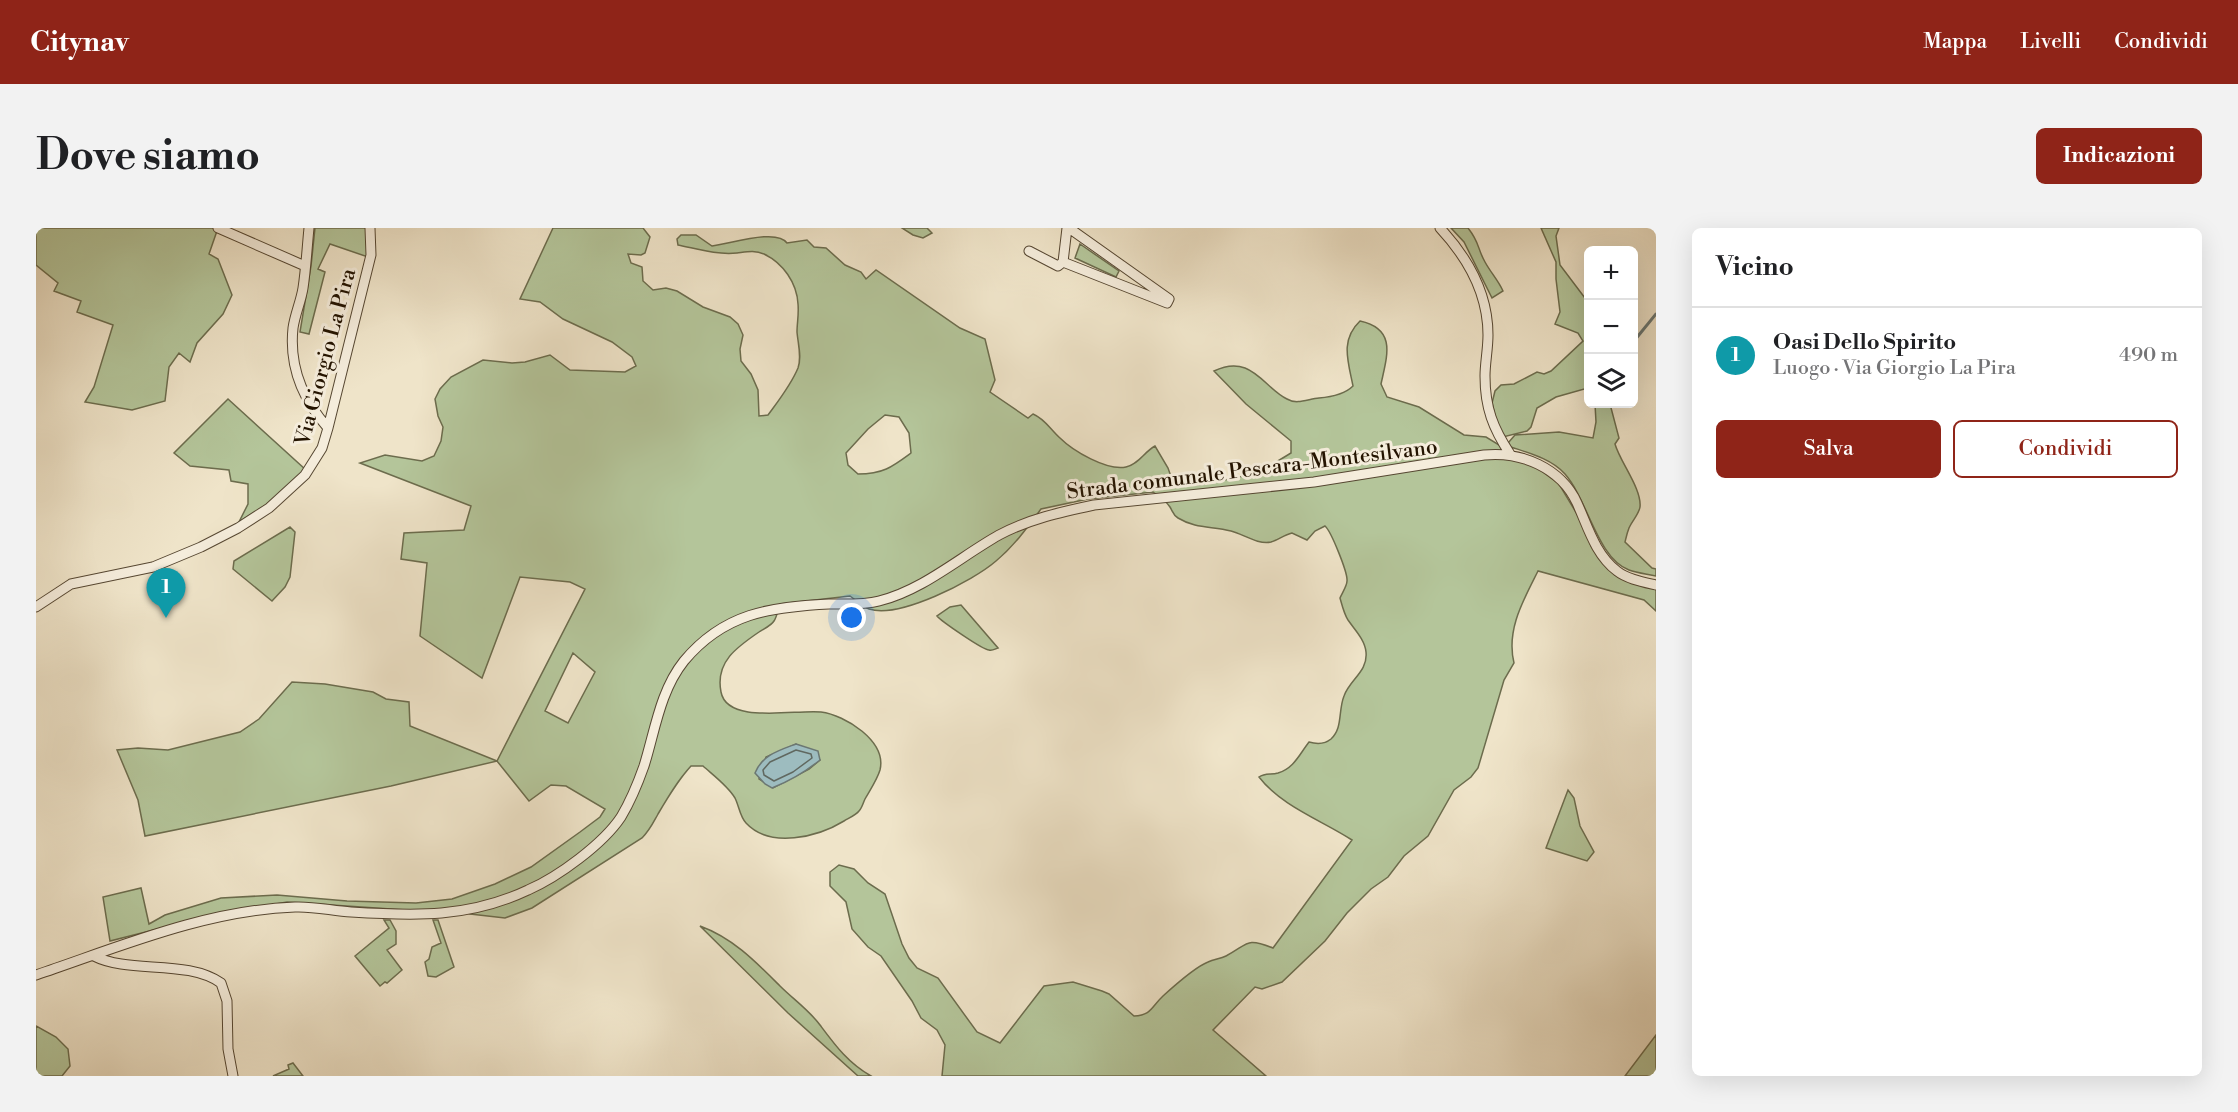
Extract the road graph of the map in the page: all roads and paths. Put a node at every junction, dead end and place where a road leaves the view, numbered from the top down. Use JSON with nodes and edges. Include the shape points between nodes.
{"nodes":[{"id":1,"x":218,"y":228,"type":"edge"},
{"id":2,"x":309,"y":228,"type":"edge"},
{"id":3,"x":370,"y":228,"type":"edge"},
{"id":4,"x":1068,"y":228,"type":"edge"},
{"id":5,"x":1440,"y":228,"type":"edge"},
{"id":6,"x":1029,"y":251,"type":"dead end"},
{"id":7,"x":1063,"y":262,"type":"junction"},
{"id":8,"x":306,"y":266,"type":"junction"},
{"id":9,"x":328,"y":428,"type":"junction"},
{"id":10,"x":1510,"y":454,"type":"junction"},
{"id":11,"x":1656,"y":585,"type":"edge"},
{"id":12,"x":36,"y":607,"type":"edge"},
{"id":13,"x":94,"y":956,"type":"junction"},
{"id":14,"x":36,"y":975,"type":"edge"},
{"id":15,"x":233,"y":1076,"type":"edge"}],
"edges":[{"from":1,"to":8,"type":"street"},
{"from":2,"to":8,"type":"street"},
{"from":3,"to":9,"type":"street","name":"Via Giorgio La Pira","via":[[371,255]]},
{"from":4,"to":7,"type":"street"},
{"from":4,"to":7,"type":"street","via":[[1169,299],[1167,303]]},
{"from":5,"to":10,"type":"street","via":[[1468,263],[1477,283],[1488,333],[1488,410]]},
{"from":6,"to":7,"type":"street","via":[[1058,266]]},
{"from":8,"to":9,"type":"street","via":[[292,348],[304,394]]},
{"from":9,"to":12,"type":"street","name":"Via Giorgio La Pira","via":[[316,461],[305,475],[269,508],[238,528],[153,567],[71,584]]},
{"from":10,"to":11,"type":"street","name":"Strada comunale Pescara-Montesilvano","via":[[1544,468],[1563,484],[1577,502],[1598,549],[1615,569]]},
{"from":10,"to":13,"type":"street","name":"Strada comunale Pescara-Montesilvano","via":[[1064,511],[1001,534],[905,593],[875,602],[798,606],[740,618],[716,630],[681,664],[668,686],[644,765],[620,818],[574,862],[530,890],[480,909],[425,915],[297,907],[242,913],[195,923]]},
{"from":13,"to":14,"type":"street","name":"Strada comunale Pescara-Montesilvano"},
{"from":13,"to":15,"type":"street","via":[[105,962],[205,975],[221,983],[227,1001]]}]}
